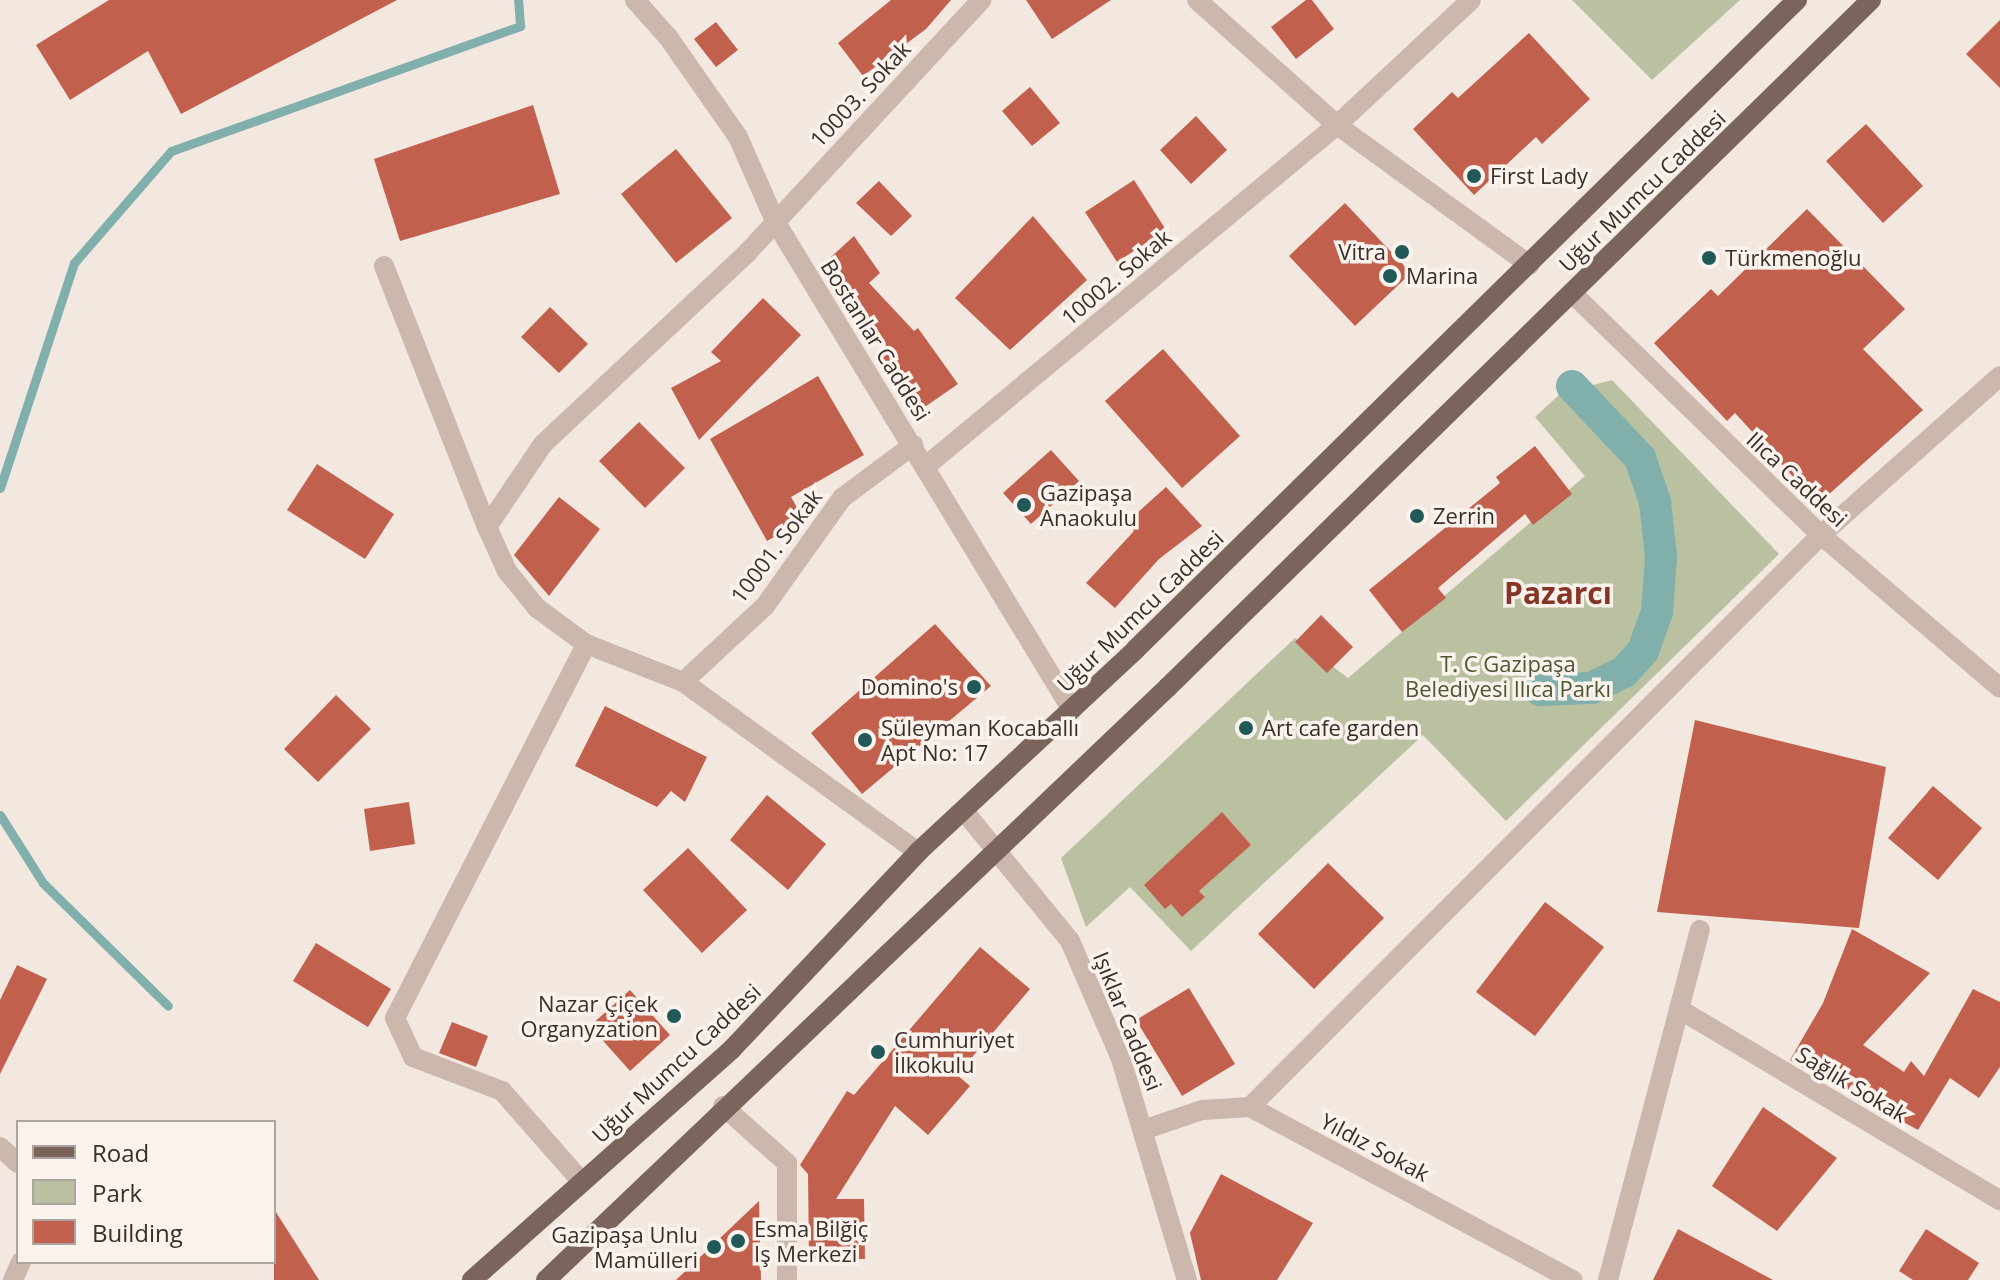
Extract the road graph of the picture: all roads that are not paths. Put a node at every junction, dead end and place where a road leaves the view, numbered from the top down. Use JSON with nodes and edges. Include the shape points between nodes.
{"nodes":[{"id":1,"x":635,"y":0,"type":"edge"},
{"id":2,"x":981,"y":0,"type":"edge"},
{"id":3,"x":1197,"y":0,"type":"edge"},
{"id":4,"x":1471,"y":0,"type":"edge"},
{"id":5,"x":1797,"y":0,"type":"edge"},
{"id":6,"x":1871,"y":0,"type":"edge"},
{"id":7,"x":1337,"y":125,"type":"junction"},
{"id":8,"x":775,"y":221,"type":"junction"},
{"id":9,"x":1530,"y":265,"type":"junction"},
{"id":10,"x":384,"y":266,"type":"dead end"},
{"id":11,"x":1572,"y":293,"type":"junction"},
{"id":12,"x":2000,"y":376,"type":"edge"},
{"id":13,"x":913,"y":445,"type":"junction"},
{"id":14,"x":926,"y":466,"type":"junction"},
{"id":15,"x":487,"y":527,"type":"junction"},
{"id":16,"x":1821,"y":535,"type":"junction"},
{"id":17,"x":586,"y":644,"type":"junction"},
{"id":18,"x":683,"y":682,"type":"junction"},
{"id":19,"x":2000,"y":688,"type":"edge"},
{"id":20,"x":1072,"y":710,"type":"junction"},
{"id":21,"x":964,"y":811,"type":"junction"},
{"id":22,"x":996,"y":848,"type":"junction"},
{"id":23,"x":918,"y":852,"type":"junction"},
{"id":24,"x":1700,"y":930,"type":"dead end"},
{"id":25,"x":1679,"y":1009,"type":"junction"},
{"id":26,"x":723,"y":1106,"type":"junction"},
{"id":27,"x":1250,"y":1107,"type":"junction"},
{"id":28,"x":1143,"y":1130,"type":"junction"},
{"id":29,"x":0,"y":1147,"type":"edge"},
{"id":30,"x":16,"y":1161,"type":"edge"},
{"id":31,"x":582,"y":1182,"type":"junction"},
{"id":32,"x":2000,"y":1200,"type":"edge"},
{"id":33,"x":472,"y":1280,"type":"edge"},
{"id":34,"x":546,"y":1280,"type":"edge"},
{"id":35,"x":787,"y":1280,"type":"edge"},
{"id":36,"x":1187,"y":1280,"type":"edge"},
{"id":37,"x":1573,"y":1280,"type":"edge"},
{"id":38,"x":1608,"y":1280,"type":"edge"}],
"edges":[{"from":1,"to":8,"type":"street","name":"Bostanlar Caddesi","via":[[668,37],[738,137]]},
{"from":2,"to":8,"type":"street","name":"10003. Sokak"},
{"from":3,"to":7,"type":"street"},
{"from":4,"to":7,"type":"street","name":"10002. Sokak"},
{"from":5,"to":9,"type":"main road","name":"Uğur Mumcu Caddesi"},
{"from":6,"to":11,"type":"main road","name":"Uğur Mumcu Caddesi"},
{"from":7,"to":9,"type":"street"},
{"from":7,"to":14,"type":"street","name":"10002. Sokak"},
{"from":8,"to":13,"type":"street","name":"Bostanlar Caddesi"},
{"from":8,"to":15,"type":"street","name":"10003. Sokak","via":[[543,444]]},
{"from":9,"to":20,"type":"main road","name":"Uğur Mumcu Caddesi"},
{"from":10,"to":15,"type":"street"},
{"from":11,"to":16,"type":"street","name":"Ilıca Caddesi"},
{"from":11,"to":22,"type":"main road","name":"Uğur Mumcu Caddesi"},
{"from":12,"to":16,"type":"street"},
{"from":13,"to":14,"type":"street","name":"Bostanlar Caddesi"},
{"from":13,"to":18,"type":"street","name":"10001. Sokak","via":[[842,498],[765,606]]},
{"from":14,"to":20,"type":"street","name":"Bostanlar Caddesi"},
{"from":15,"to":17,"type":"street","via":[[507,571],[537,608]]},
{"from":16,"to":19,"type":"street","name":"Ilıca Caddesi"},
{"from":16,"to":27,"type":"street"},
{"from":17,"to":18,"type":"street"},
{"from":17,"to":31,"type":"street","via":[[395,1018],[413,1057],[502,1091]]},
{"from":18,"to":23,"type":"street"},
{"from":20,"to":21,"type":"main road","name":"Uğur Mumcu Caddesi"},
{"from":21,"to":22,"type":"street","name":"Işıklar Caddesi"},
{"from":21,"to":23,"type":"main road","name":"Uğur Mumcu Caddesi"},
{"from":22,"to":26,"type":"main road","name":"Uğur Mumcu Caddesi"},
{"from":22,"to":28,"type":"street","name":"Işıklar Caddesi","via":[[1070,941],[1121,1059]]},
{"from":23,"to":31,"type":"main road","name":"Uğur Mumcu Caddesi","via":[[732,1049]]},
{"from":24,"to":25,"type":"street"},
{"from":25,"to":32,"type":"street","name":"Sağlık Sokak"},
{"from":25,"to":38,"type":"street"},
{"from":26,"to":34,"type":"main road","name":"Uğur Mumcu Caddesi"},
{"from":26,"to":35,"type":"street","via":[[787,1163]]},
{"from":27,"to":28,"type":"street","via":[[1202,1110]]},
{"from":27,"to":37,"type":"street","name":"Yıldız Sokak"},
{"from":28,"to":36,"type":"street","name":"Işıklar Caddesi"},
{"from":29,"to":30,"type":"street"},
{"from":31,"to":33,"type":"main road","name":"Uğur Mumcu Caddesi"}]}
